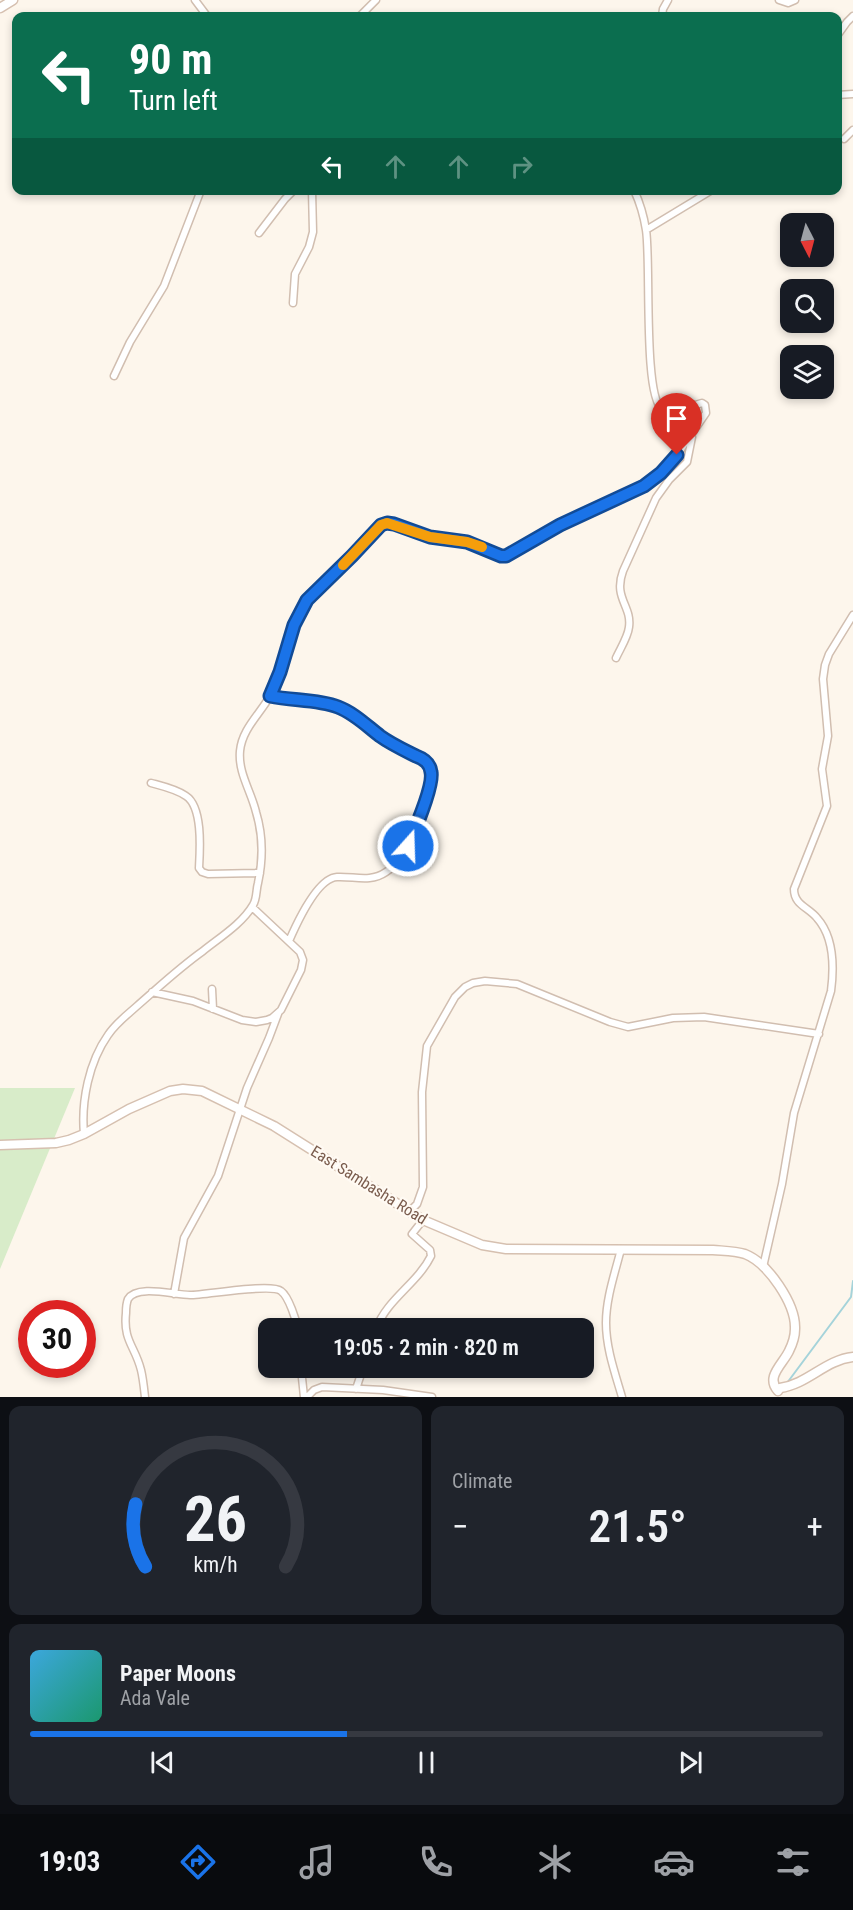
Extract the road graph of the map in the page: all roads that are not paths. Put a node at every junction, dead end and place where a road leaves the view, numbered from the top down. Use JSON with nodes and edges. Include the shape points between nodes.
{"nodes":[{"id":1,"x":13,"y":0,"type":"edge"},
{"id":2,"x":376,"y":0,"type":"edge"},
{"id":3,"x":779,"y":0,"type":"edge"},
{"id":4,"x":795,"y":0,"type":"edge"},
{"id":5,"x":0,"y":8,"type":"edge"},
{"id":6,"x":364,"y":12,"type":"edge"},
{"id":7,"x":853,"y":16,"type":"edge"},
{"id":8,"x":842,"y":29,"type":"edge"},
{"id":9,"x":853,"y":130,"type":"edge"},
{"id":10,"x":844,"y":139,"type":"dead end"},
{"id":11,"x":199,"y":195,"type":"edge"},
{"id":12,"x":289,"y":195,"type":"edge"},
{"id":13,"x":312,"y":195,"type":"edge"},
{"id":14,"x":636,"y":195,"type":"edge"},
{"id":15,"x":704,"y":195,"type":"edge"},
{"id":16,"x":646,"y":230,"type":"junction"},
{"id":17,"x":259,"y":233,"type":"dead end"},
{"id":18,"x":293,"y":303,"type":"dead end"},
{"id":19,"x":114,"y":376,"type":"dead end"},
{"id":20,"x":693,"y":433,"type":"junction"},
{"id":21,"x":853,"y":615,"type":"edge"},
{"id":22,"x":616,"y":658,"type":"dead end"},
{"id":23,"x":270,"y":696,"type":"junction"},
{"id":24,"x":151,"y":783,"type":"dead end"},
{"id":25,"x":260,"y":873,"type":"junction"},
{"id":26,"x":252,"y":907,"type":"junction"},
{"id":27,"x":288,"y":941,"type":"junction"},
{"id":28,"x":212,"y":990,"type":"dead end"},
{"id":29,"x":152,"y":992,"type":"junction"},
{"id":30,"x":213,"y":1009,"type":"junction"},
{"id":31,"x":278,"y":1014,"type":"junction"},
{"id":32,"x":819,"y":1034,"type":"junction"},
{"id":33,"x":240,"y":1109,"type":"junction"},
{"id":34,"x":84,"y":1134,"type":"junction"},
{"id":35,"x":0,"y":1145,"type":"edge"},
{"id":36,"x":410,"y":1212,"type":"junction"},
{"id":37,"x":423,"y":1220,"type":"junction"},
{"id":38,"x":621,"y":1249,"type":"junction"},
{"id":39,"x":763,"y":1267,"type":"junction"},
{"id":40,"x":174,"y":1294,"type":"junction"},
{"id":41,"x":295,"y":1318,"type":"edge"},
{"id":42,"x":381,"y":1318,"type":"edge"},
{"id":43,"x":853,"y":1358,"type":"edge"},
{"id":44,"x":302,"y":1378,"type":"edge"},
{"id":45,"x":360,"y":1378,"type":"edge"},
{"id":46,"x":356,"y":1389,"type":"junction"},
{"id":47,"x":145,"y":1397,"type":"edge"},
{"id":48,"x":305,"y":1397,"type":"edge"},
{"id":49,"x":432,"y":1397,"type":"edge"},
{"id":50,"x":622,"y":1397,"type":"edge"}],
"edges":[{"from":1,"to":5,"type":"street"},
{"from":2,"to":6,"type":"street"},
{"from":3,"to":4,"type":"street"},
{"from":7,"to":8,"type":"street"},
{"from":9,"to":10,"type":"street"},
{"from":11,"to":19,"type":"street","via":[[164,286]]},
{"from":12,"to":17,"type":"street"},
{"from":13,"to":18,"type":"street","via":[[313,232],[296,274]]},
{"from":14,"to":16,"type":"street"},
{"from":15,"to":16,"type":"street"},
{"from":16,"to":20,"type":"street","via":[[653,390],[658,406],[664,410],[705,405],[706,413]]},
{"from":20,"to":22,"type":"street","via":[[687,462],[656,498],[619,582],[630,623]]},
{"from":20,"to":23,"type":"street","via":[[661,473],[644,486],[560,525],[506,556],[467,542],[430,537],[394,524],[381,525],[307,600],[294,625]]},
{"from":21,"to":32,"type":"street","via":[[825,665],[828,736],[822,769],[827,806],[794,889],[796,900],[817,917],[832,955],[831,992]]},
{"from":23,"to":25,"type":"street","via":[[249,726],[240,751],[245,782],[257,812],[262,849]]},
{"from":23,"to":27,"type":"street","via":[[339,707],[382,738],[422,758],[429,764],[432,779],[412,836],[398,861],[374,878],[337,877],[326,881]]},
{"from":24,"to":25,"type":"street","via":[[188,796],[194,804],[202,872]]},
{"from":25,"to":26,"type":"street"},
{"from":26,"to":27,"type":"street"},
{"from":26,"to":29,"type":"street"},
{"from":27,"to":31,"type":"street","via":[[302,955],[303,965]]},
{"from":28,"to":30,"type":"street"},
{"from":29,"to":30,"type":"street"},
{"from":29,"to":34,"type":"street","via":[[106,1037],[86,1093]]},
{"from":30,"to":31,"type":"street","via":[[250,1022]]},
{"from":31,"to":33,"type":"street"},
{"from":32,"to":36,"type":"street","via":[[704,1017],[673,1018],[628,1027],[517,984],[473,983],[455,997],[426,1046],[422,1092],[423,1187]]},
{"from":32,"to":39,"type":"street","via":[[794,1113]]},
{"from":33,"to":34,"type":"street","name":"East Sambasha Road","via":[[202,1091],[170,1090]]},
{"from":33,"to":36,"type":"street","name":"East Sambasha Road","via":[[274,1126]]},
{"from":33,"to":40,"type":"street","via":[[218,1176],[184,1238]]},
{"from":34,"to":35,"type":"street","name":"East Sambasha Road","via":[[56,1143]]},
{"from":36,"to":37,"type":"street","name":"East Sambasha Road"},
{"from":37,"to":38,"type":"street","name":"East Sambasha Road","via":[[482,1245],[506,1249]]},
{"from":37,"to":42,"type":"street","via":[[412,1236],[431,1256]]},
{"from":38,"to":39,"type":"street","name":"East Sambasha Road","via":[[729,1251],[744,1254]]},
{"from":38,"to":50,"type":"street","via":[[606,1322]]},
{"from":39,"to":43,"type":"street","name":"East Sambasha Road","via":[[790,1305],[794,1322],[792,1342],[773,1377],[774,1387],[778,1391],[804,1382],[833,1363]]},
{"from":40,"to":41,"type":"street","via":[[279,1290]]},
{"from":40,"to":47,"type":"street","via":[[143,1291],[130,1296],[127,1303],[127,1336],[140,1367]]},
{"from":44,"to":48,"type":"street"},
{"from":45,"to":46,"type":"street"},
{"from":46,"to":48,"type":"street","via":[[322,1387]]},
{"from":46,"to":49,"type":"street"}]}
